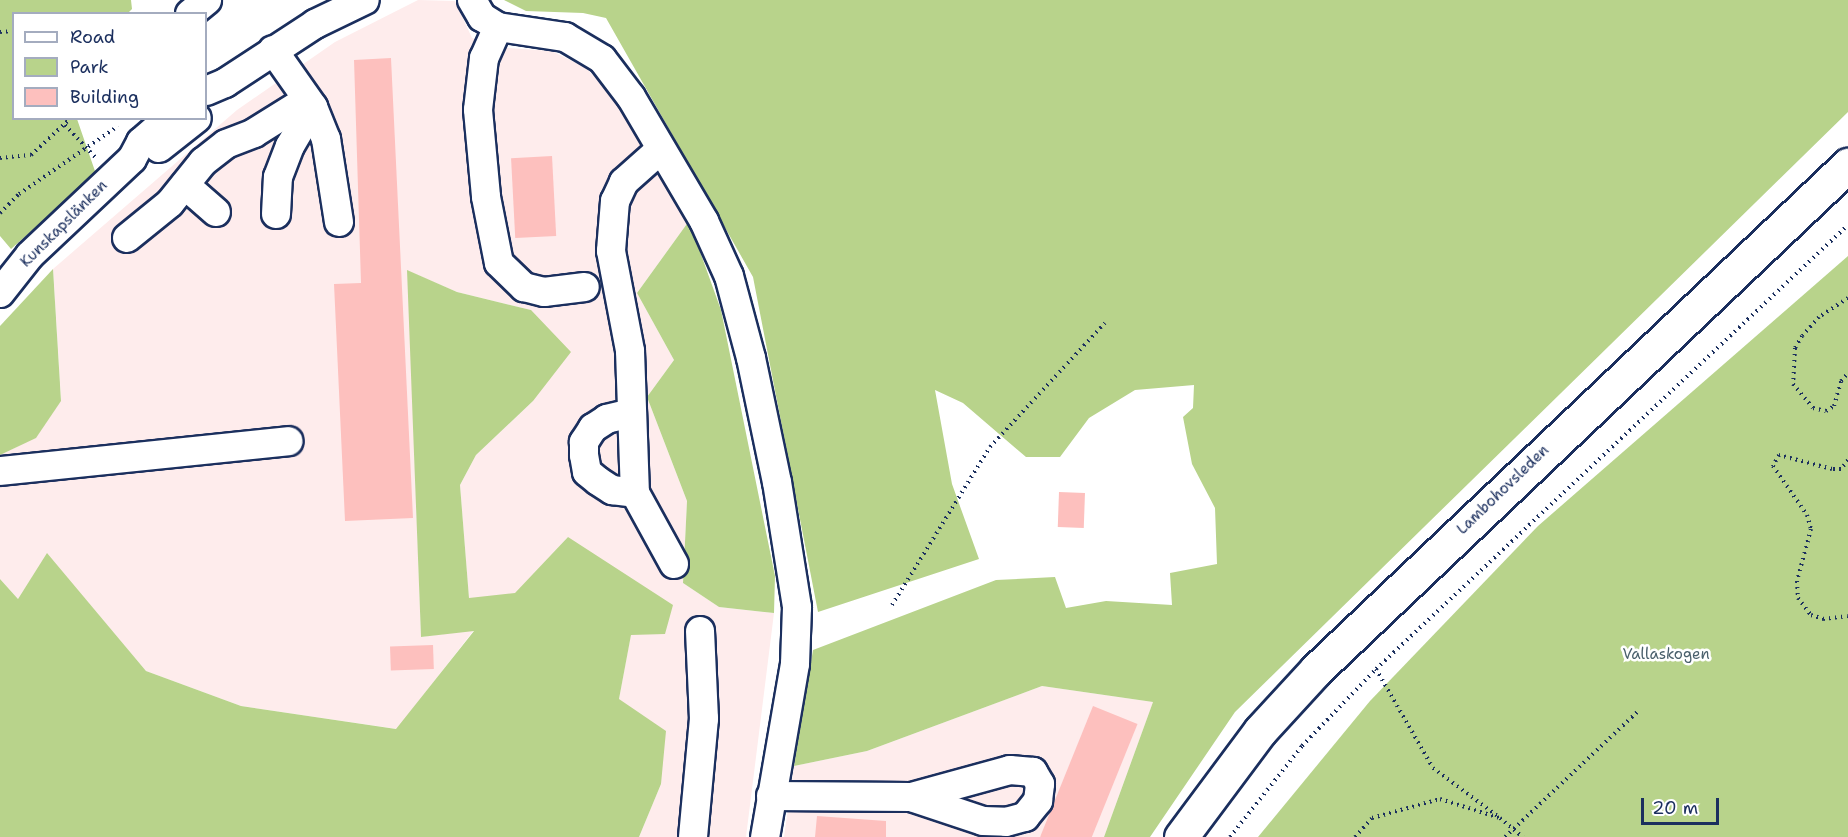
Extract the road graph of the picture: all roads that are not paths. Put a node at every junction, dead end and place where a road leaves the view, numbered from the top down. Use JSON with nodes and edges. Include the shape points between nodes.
{"nodes":[{"id":1,"x":207,"y":0,"type":"edge"},
{"id":2,"x":365,"y":0,"type":"edge"},
{"id":3,"x":472,"y":0,"type":"edge"},
{"id":4,"x":192,"y":12,"type":"edge"},
{"id":5,"x":498,"y":27,"type":"junction"},
{"id":6,"x":273,"y":50,"type":"junction"},
{"id":7,"x":215,"y":87,"type":"edge"},
{"id":8,"x":310,"y":103,"type":"junction"},
{"id":9,"x":207,"y":110,"type":"edge"},
{"id":10,"x":167,"y":120,"type":"edge"},
{"id":11,"x":194,"y":120,"type":"edge"},
{"id":12,"x":661,"y":149,"type":"junction"},
{"id":13,"x":132,"y":159,"type":"junction"},
{"id":14,"x":1848,"y":165,"type":"edge"},
{"id":15,"x":185,"y":185,"type":"junction"},
{"id":16,"x":216,"y":212,"type":"dead end"},
{"id":17,"x":276,"y":214,"type":"dead end"},
{"id":18,"x":339,"y":222,"type":"dead end"},
{"id":19,"x":127,"y":238,"type":"dead end"},
{"id":20,"x":585,"y":287,"type":"dead end"},
{"id":21,"x":0,"y":293,"type":"edge"},
{"id":22,"x":632,"y":414,"type":"junction"},
{"id":23,"x":288,"y":441,"type":"dead end"},
{"id":24,"x":0,"y":471,"type":"edge"},
{"id":25,"x":635,"y":493,"type":"junction"},
{"id":26,"x":674,"y":564,"type":"dead end"},
{"id":27,"x":700,"y":631,"type":"dead end"},
{"id":28,"x":771,"y":796,"type":"junction"},
{"id":29,"x":911,"y":797,"type":"dead end"},
{"id":30,"x":693,"y":837,"type":"edge"},
{"id":31,"x":765,"y":837,"type":"edge"},
{"id":32,"x":1181,"y":837,"type":"edge"}],
"edges":[{"from":1,"to":4,"type":"street"},
{"from":2,"to":6,"type":"street"},
{"from":3,"to":5,"type":"street","via":[[482,17]]},
{"from":5,"to":12,"type":"street","via":[[566,37],[585,46],[616,76]]},
{"from":5,"to":20,"type":"street","via":[[484,58],[478,110],[486,197],[499,263],[524,287],[544,292]]},
{"from":6,"to":7,"type":"street"},
{"from":6,"to":8,"type":"street"},
{"from":7,"to":9,"type":"street","via":[[214,105]]},
{"from":8,"to":15,"type":"street","via":[[225,144],[203,162]]},
{"from":8,"to":17,"type":"street","via":[[278,177]]},
{"from":8,"to":18,"type":"street","via":[[333,171]]},
{"from":10,"to":13,"type":"street","name":"Kunskapslänken","via":[[141,141]]},
{"from":11,"to":13,"type":"street","name":"Kunskapslänken","via":[[150,155]]},
{"from":12,"to":22,"type":"street","via":[[624,182],[615,201],[611,226],[614,275],[630,351]]},
{"from":12,"to":28,"type":"street","via":[[704,221],[729,276],[751,358],[795,581],[795,664]]},
{"from":13,"to":21,"type":"street","name":"Kunskapslänken","via":[[30,255]]},
{"from":14,"to":32,"type":"main road","name":"Lambohovsleden","via":[[1316,670],[1260,731]]},
{"from":15,"to":16,"type":"street"},
{"from":15,"to":19,"type":"street","via":[[170,203]]},
{"from":22,"to":25,"type":"street"},
{"from":22,"to":25,"type":"street","via":[[607,419],[593,428],[584,442],[584,455],[587,472],[598,481],[612,490]]},
{"from":23,"to":24,"type":"street"},
{"from":25,"to":26,"type":"street"},
{"from":27,"to":30,"type":"street","via":[[704,719]]},
{"from":28,"to":29,"type":"street"},
{"from":28,"to":31,"type":"street"}]}
